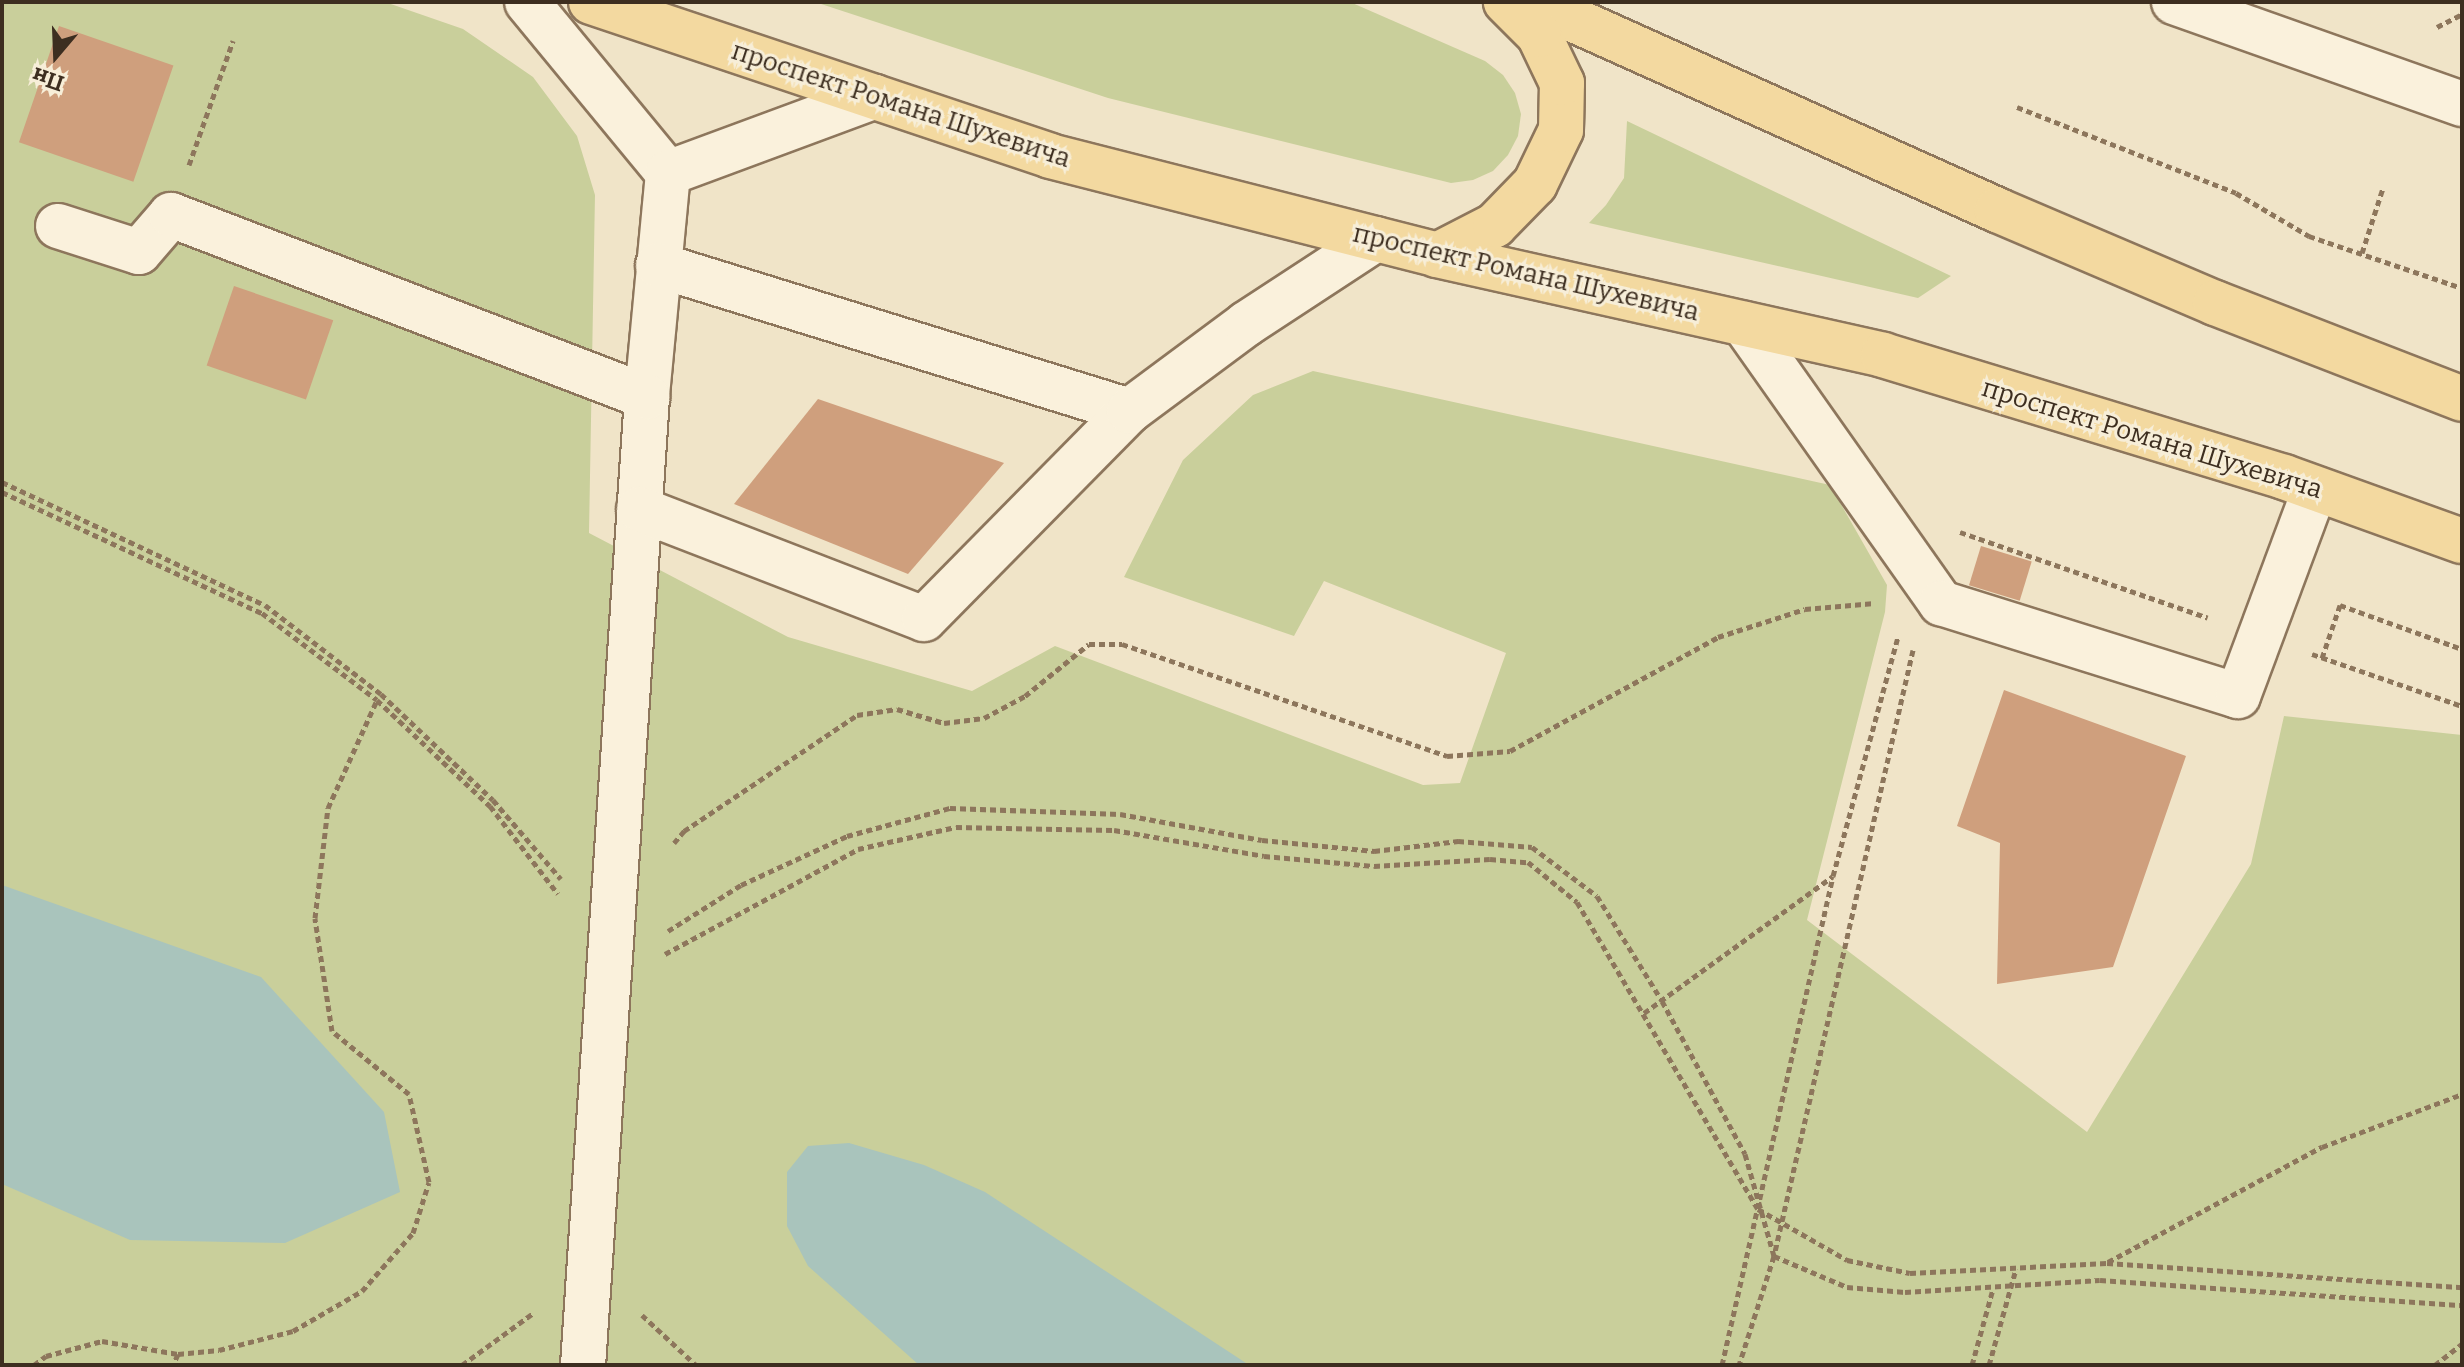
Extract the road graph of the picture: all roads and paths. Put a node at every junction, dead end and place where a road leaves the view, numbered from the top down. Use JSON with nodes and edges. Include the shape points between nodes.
{"nodes":[{"id":1,"x":527,"y":2,"type":"edge"},
{"id":2,"x":591,"y":2,"type":"edge"},
{"id":3,"x":1506,"y":2,"type":"edge"},
{"id":4,"x":1534,"y":2,"type":"edge"},
{"id":5,"x":2174,"y":2,"type":"edge"},
{"id":6,"x":2462,"y":14,"type":"edge"},
{"id":7,"x":2437,"y":27,"type":"dead end"},
{"id":8,"x":233,"y":41,"type":"dead end"},
{"id":9,"x":874,"y":97,"type":"junction"},
{"id":10,"x":2462,"y":104,"type":"edge"},
{"id":11,"x":2017,"y":107,"type":"dead end"},
{"id":12,"x":668,"y":173,"type":"junction"},
{"id":13,"x":2383,"y":188,"type":"dead end"},
{"id":14,"x":171,"y":215,"type":"junction"},
{"id":15,"x":58,"y":226,"type":"dead end"},
{"id":16,"x":1376,"y":239,"type":"junction"},
{"id":17,"x":2362,"y":253,"type":"junction"},
{"id":18,"x":1437,"y":255,"type":"junction"},
{"id":19,"x":658,"y":265,"type":"junction"},
{"id":20,"x":2462,"y":288,"type":"edge"},
{"id":21,"x":1744,"y":324,"type":"junction"},
{"id":22,"x":647,"y":397,"type":"junction"},
{"id":23,"x":2462,"y":399,"type":"edge"},
{"id":24,"x":1129,"y":411,"type":"junction"},
{"id":25,"x":2,"y":482,"type":"edge"},
{"id":26,"x":2315,"y":489,"type":"junction"},
{"id":27,"x":2,"y":492,"type":"edge"},
{"id":28,"x":639,"y":509,"type":"junction"},
{"id":29,"x":1958,"y":531,"type":"dead end"},
{"id":30,"x":2462,"y":541,"type":"edge"},
{"id":31,"x":1949,"y":543,"type":"dead end"},
{"id":32,"x":1878,"y":602,"type":"dead end"},
{"id":33,"x":1899,"y":630,"type":"dead end"},
{"id":34,"x":1915,"y":639,"type":"dead end"},
{"id":35,"x":2462,"y":649,"type":"edge"},
{"id":36,"x":2322,"y":658,"type":"dead end"},
{"id":37,"x":377,"y":700,"type":"junction"},
{"id":38,"x":664,"y":854,"type":"dead end"},
{"id":39,"x":1833,"y":876,"type":"junction"},
{"id":40,"x":568,"y":907,"type":"dead end"},
{"id":41,"x":617,"y":940,"type":"junction"},
{"id":42,"x":1662,"y":1001,"type":"junction"},
{"id":43,"x":1644,"y":1013,"type":"junction"},
{"id":44,"x":2462,"y":1094,"type":"edge"},
{"id":45,"x":1758,"y":1209,"type":"junction"},
{"id":46,"x":1782,"y":1223,"type":"junction"},
{"id":47,"x":1774,"y":1256,"type":"junction"},
{"id":48,"x":2107,"y":1263,"type":"junction"},
{"id":49,"x":2016,"y":1269,"type":"junction"},
{"id":50,"x":2462,"y":1287,"type":"edge"},
{"id":51,"x":2011,"y":1288,"type":"junction"},
{"id":52,"x":1993,"y":1289,"type":"junction"},
{"id":53,"x":544,"y":1305,"type":"dead end"},
{"id":54,"x":2462,"y":1305,"type":"edge"},
{"id":55,"x":2462,"y":1344,"type":"edge"},
{"id":56,"x":178,"y":1354,"type":"junction"},
{"id":57,"x":34,"y":1365,"type":"edge"},
{"id":58,"x":173,"y":1365,"type":"edge"},
{"id":59,"x":462,"y":1365,"type":"edge"},
{"id":60,"x":583,"y":1365,"type":"edge"},
{"id":61,"x":1722,"y":1365,"type":"edge"},
{"id":62,"x":1739,"y":1365,"type":"edge"},
{"id":63,"x":1972,"y":1365,"type":"edge"},
{"id":64,"x":1989,"y":1365,"type":"edge"},
{"id":65,"x":2435,"y":1365,"type":"edge"}],
"edges":[{"from":1,"to":12,"type":"street"},
{"from":2,"to":9,"type":"main road","name":"проспект Романа Шухевича"},
{"from":3,"to":18,"type":"main road","via":[[1539,35],[1562,83],[1561,130],[1535,184],[1495,225]]},
{"from":4,"to":23,"type":"main road","via":[[2011,216]]},
{"from":5,"to":10,"type":"street"},
{"from":6,"to":7,"type":"path"},
{"from":8,"to":14,"type":"path"},
{"from":9,"to":12,"type":"street"},
{"from":9,"to":16,"type":"main road","name":"проспект Романа Шухевича","via":[[1050,156]]},
{"from":11,"to":17,"type":"path","via":[[2236,193],[2309,236]]},
{"from":12,"to":19,"type":"street"},
{"from":13,"to":17,"type":"path"},
{"from":14,"to":15,"type":"street","via":[[139,252]]},
{"from":14,"to":22,"type":"street"},
{"from":16,"to":18,"type":"main road","name":"проспект Романа Шухевича"},
{"from":16,"to":24,"type":"street","via":[[1246,324]]},
{"from":17,"to":20,"type":"path"},
{"from":18,"to":21,"type":"main road","name":"проспект Романа Шухевича"},
{"from":19,"to":22,"type":"street"},
{"from":19,"to":24,"type":"street"},
{"from":21,"to":26,"type":"main road","name":"проспект Романа Шухевича","via":[[1883,355]]},
{"from":21,"to":26,"type":"street","via":[[1941,603],[2238,696]]},
{"from":22,"to":28,"type":"street"},
{"from":24,"to":28,"type":"street","via":[[924,619]]},
{"from":25,"to":41,"type":"path","via":[[265,605],[381,694],[482,789]]},
{"from":26,"to":30,"type":"main road","name":"проспект Романа Шухевича"},
{"from":27,"to":37,"type":"path","via":[[262,613]]},
{"from":28,"to":41,"type":"street"},
{"from":29,"to":31,"type":"path"},
{"from":32,"to":38,"type":"path","via":[[1805,609],[1718,637],[1510,751],[1447,756],[1122,644],[1089,644],[1025,696],[984,718],[944,723],[897,709],[857,715],[684,831]]},
{"from":33,"to":39,"type":"path"},
{"from":34,"to":46,"type":"path"},
{"from":35,"to":36,"type":"path","via":[[2340,605]]},
{"from":37,"to":40,"type":"path","via":[[490,806]]},
{"from":37,"to":56,"type":"path","via":[[328,808],[315,918],[332,1031],[409,1094],[429,1182],[413,1233],[362,1291],[293,1331],[219,1350]]},
{"from":39,"to":42,"type":"path"},
{"from":39,"to":45,"type":"path"},
{"from":41,"to":42,"type":"path","via":[[655,939],[741,885],[847,836],[950,808],[1120,814],[1262,840],[1374,851],[1458,841],[1532,847],[1597,896]]},
{"from":41,"to":43,"type":"path","via":[[623,965],[654,960],[858,849],[956,827],[1114,830],[1264,856],[1374,866],[1528,862],[1577,902]]},
{"from":41,"to":60,"type":"street"},
{"from":42,"to":43,"type":"path"},
{"from":42,"to":45,"type":"path","via":[[1745,1154]]},
{"from":43,"to":45,"type":"path"},
{"from":44,"to":48,"type":"path","via":[[2322,1147]]},
{"from":45,"to":46,"type":"path"},
{"from":45,"to":47,"type":"path"},
{"from":45,"to":61,"type":"path"},
{"from":46,"to":47,"type":"path"},
{"from":46,"to":49,"type":"path","via":[[1847,1260],[1910,1273]]},
{"from":47,"to":52,"type":"path","via":[[1847,1287],[1905,1292]]},
{"from":47,"to":62,"type":"path"},
{"from":48,"to":49,"type":"path"},
{"from":48,"to":50,"type":"path"},
{"from":49,"to":51,"type":"path"},
{"from":51,"to":52,"type":"path"},
{"from":51,"to":54,"type":"path","via":[[2100,1280]]},
{"from":51,"to":64,"type":"path"},
{"from":52,"to":63,"type":"path"},
{"from":53,"to":59,"type":"path"},
{"from":55,"to":65,"type":"path"},
{"from":56,"to":57,"type":"path","via":[[102,1341],[46,1356]]},
{"from":56,"to":58,"type":"path"}]}
